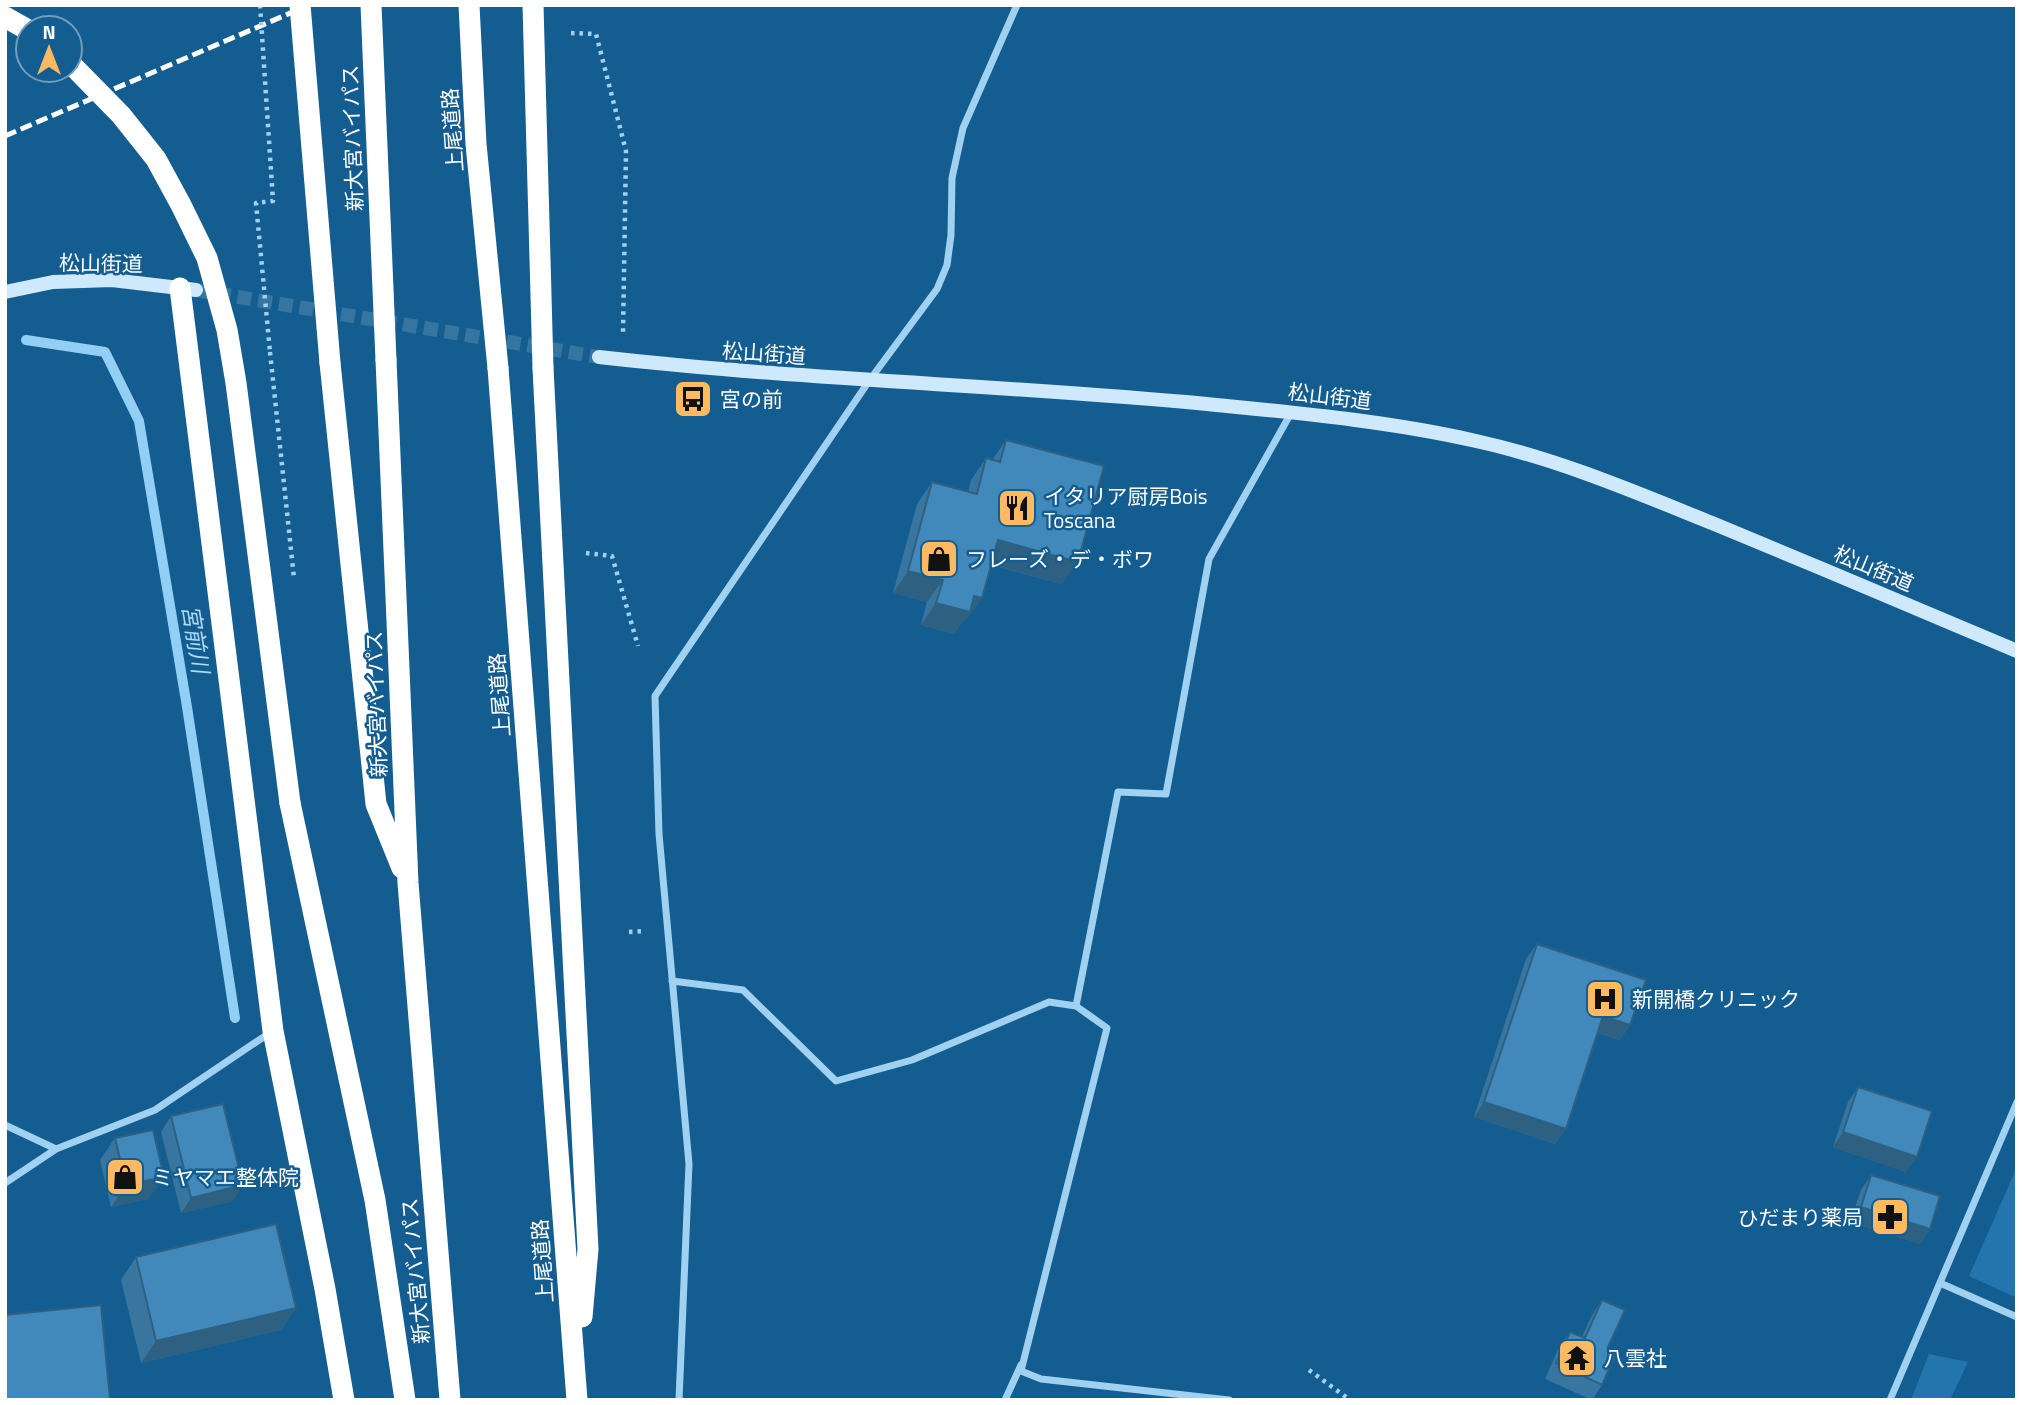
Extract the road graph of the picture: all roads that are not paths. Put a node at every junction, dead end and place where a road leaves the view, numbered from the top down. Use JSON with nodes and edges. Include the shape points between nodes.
{"nodes":[{"id":1,"x":300,"y":5,"type":"edge"},
{"id":2,"x":371,"y":5,"type":"edge"},
{"id":3,"x":469,"y":5,"type":"edge"},
{"id":4,"x":533,"y":5,"type":"edge"},
{"id":5,"x":1017,"y":5,"type":"edge"},
{"id":6,"x":84,"y":77,"type":"edge"},
{"id":7,"x":188,"y":289,"type":"joint"},
{"id":8,"x":5,"y":292,"type":"edge"},
{"id":9,"x":599,"y":358,"type":"tunnel mouth"},
{"id":10,"x":869,"y":381,"type":"junction"},
{"id":11,"x":1292,"y":412,"type":"junction"},
{"id":12,"x":2017,"y":651,"type":"edge"},
{"id":13,"x":408,"y":883,"type":"junction"},
{"id":14,"x":672,"y":981,"type":"junction"},
{"id":15,"x":1076,"y":1006,"type":"junction"},
{"id":16,"x":273,"y":1031,"type":"junction"},
{"id":17,"x":2017,"y":1102,"type":"edge"},
{"id":18,"x":5,"y":1125,"type":"edge"},
{"id":19,"x":56,"y":1149,"type":"junction"},
{"id":20,"x":5,"y":1183,"type":"edge"},
{"id":21,"x":1940,"y":1283,"type":"junction"},
{"id":22,"x":2017,"y":1317,"type":"edge"},
{"id":23,"x":1024,"y":1358,"type":"junction"},
{"id":24,"x":577,"y":1391,"type":"edge"},
{"id":25,"x":344,"y":1400,"type":"edge"},
{"id":26,"x":405,"y":1400,"type":"edge"},
{"id":27,"x":450,"y":1400,"type":"edge"},
{"id":28,"x":679,"y":1400,"type":"edge"},
{"id":29,"x":1005,"y":1400,"type":"edge"},
{"id":30,"x":1229,"y":1400,"type":"edge"},
{"id":31,"x":1890,"y":1400,"type":"edge"}],
"edges":[{"from":1,"to":13,"type":"highway","bridge":true,"via":[[330,362],[376,804]]},
{"from":2,"to":13,"type":"highway","name":"新大宮バイパス","bridge":true},
{"from":3,"to":24,"type":"highway","name":"上尾道路","bridge":true,"via":[[476,144],[498,368]]},
{"from":4,"to":24,"type":"highway","bridge":true,"via":[[543,368],[587,1250]]},
{"from":5,"to":10,"type":"street","via":[[963,128],[952,178],[947,265],[937,289]]},
{"from":6,"to":26,"type":"highway","bridge":true,"via":[[156,159],[207,258],[227,330],[290,803],[376,1200]]},
{"from":7,"to":8,"type":"main road","name":"松山街道","via":[[112,280],[53,282]]},
{"from":7,"to":16,"type":"highway"},
{"from":9,"to":10,"type":"main road","name":"松山街道"},
{"from":10,"to":11,"type":"main road","name":"松山街道","via":[[1101,394]]},
{"from":10,"to":14,"type":"street","via":[[655,696],[659,834]]},
{"from":11,"to":12,"type":"main road","name":"松山街道","via":[[1392,425],[1554,462]]},
{"from":11,"to":15,"type":"street","via":[[1209,559],[1166,794],[1118,792]]},
{"from":13,"to":27,"type":"highway","name":"新大宮バイパス"},
{"from":14,"to":15,"type":"street","via":[[743,990],[836,1082],[912,1060],[1049,1002]]},
{"from":14,"to":28,"type":"street","via":[[688,1164]]},
{"from":15,"to":23,"type":"street","via":[[1107,1028]]},
{"from":16,"to":19,"type":"street","via":[[155,1110]]},
{"from":16,"to":25,"type":"highway"},
{"from":17,"to":21,"type":"street"},
{"from":18,"to":19,"type":"street"},
{"from":19,"to":20,"type":"street"},
{"from":21,"to":22,"type":"street"},
{"from":21,"to":31,"type":"street"},
{"from":23,"to":29,"type":"street"},
{"from":23,"to":30,"type":"street","via":[[1021,1371],[1041,1379]]}]}
